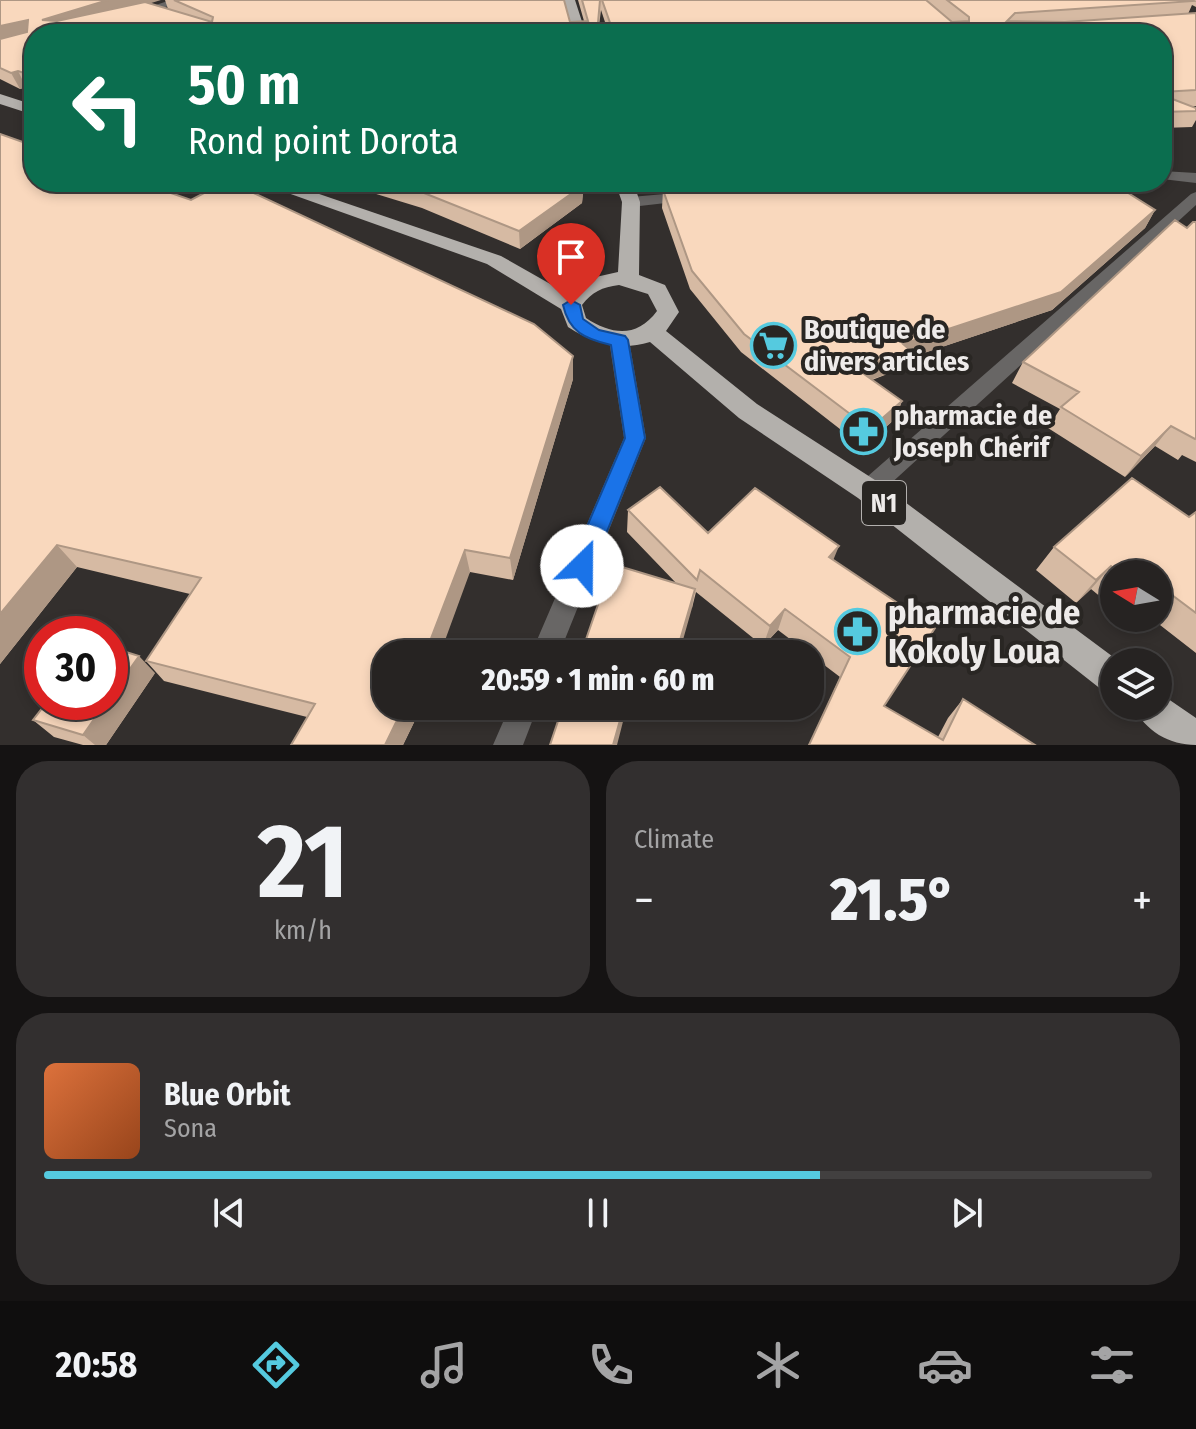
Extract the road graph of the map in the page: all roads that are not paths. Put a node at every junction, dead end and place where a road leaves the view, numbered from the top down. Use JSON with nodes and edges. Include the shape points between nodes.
{"nodes":[{"id":1,"x":183,"y":0,"type":"edge"},
{"id":2,"x":569,"y":0,"type":"edge"},
{"id":3,"x":150,"y":9,"type":"junction"},
{"id":4,"x":124,"y":16,"type":"edge"},
{"id":5,"x":175,"y":19,"type":"edge"},
{"id":6,"x":576,"y":24,"type":"edge"},
{"id":7,"x":0,"y":99,"type":"edge"},
{"id":8,"x":24,"y":107,"type":"edge"},
{"id":9,"x":1172,"y":176,"type":"edge"},
{"id":10,"x":1196,"y":178,"type":"edge"},
{"id":11,"x":295,"y":192,"type":"edge"},
{"id":12,"x":628,"y":192,"type":"edge"},
{"id":13,"x":709,"y":195,"type":"edge"},
{"id":14,"x":1196,"y":197,"type":"edge"},
{"id":15,"x":631,"y":202,"type":"junction"},
{"id":16,"x":628,"y":278,"type":"junction"},
{"id":17,"x":571,"y":305,"type":"junction"},
{"id":18,"x":652,"y":332,"type":"junction"},
{"id":19,"x":619,"y":340,"type":"junction"},
{"id":20,"x":868,"y":490,"type":"junction"},
{"id":21,"x":551,"y":640,"type":"edge"},
{"id":22,"x":1100,"y":667,"type":"edge"},
{"id":23,"x":518,"y":720,"type":"edge"},
{"id":24,"x":1170,"y":720,"type":"edge"},
{"id":25,"x":1196,"y":740,"type":"edge"},
{"id":26,"x":508,"y":745,"type":"edge"}],
"edges":[{"from":1,"to":3,"type":"street"},
{"from":2,"to":6,"type":"highway"},
{"from":3,"to":4,"type":"street"},
{"from":3,"to":5,"type":"street"},
{"from":7,"to":8,"type":"highway"},
{"from":9,"to":10,"type":"street"},
{"from":11,"to":17,"type":"highway","via":[[494,260]]},
{"from":12,"to":15,"type":"highway"},
{"from":13,"to":15,"type":"street"},
{"from":14,"to":20,"type":"street","via":[[1175,223]]},
{"from":15,"to":16,"type":"highway"},
{"from":16,"to":17,"type":"highway","via":[[602,279],[581,289]]},
{"from":16,"to":18,"type":"highway","via":[[657,290],[668,312]]},
{"from":17,"to":19,"type":"highway","via":[[576,322],[594,335]]},
{"from":18,"to":19,"type":"highway"},
{"from":18,"to":20,"type":"highway","number":"N1","via":[[748,411]]},
{"from":19,"to":21,"type":"street","via":[[635,438]]},
{"from":20,"to":22,"type":"highway","number":"N1"},
{"from":23,"to":26,"type":"street"},
{"from":24,"to":25,"type":"highway"}]}
